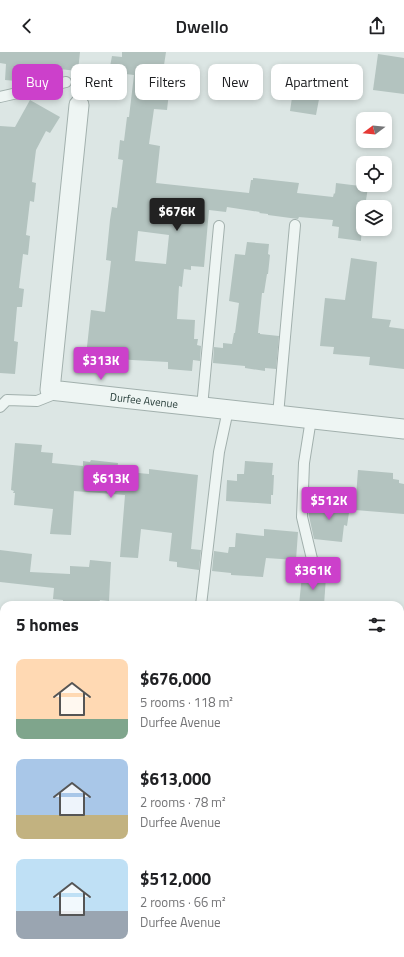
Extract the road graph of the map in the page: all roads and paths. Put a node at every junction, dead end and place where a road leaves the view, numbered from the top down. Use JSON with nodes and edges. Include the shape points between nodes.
{"nodes":[{"id":1,"x":66,"y":82,"type":"dead end"},
{"id":2,"x":0,"y":97,"type":"edge"},
{"id":3,"x":79,"y":104,"type":"dead end"},
{"id":4,"x":295,"y":225,"type":"dead end"},
{"id":5,"x":219,"y":226,"type":"dead end"},
{"id":6,"x":61,"y":392,"type":"junction"},
{"id":7,"x":0,"y":407,"type":"edge"},
{"id":8,"x":202,"y":407,"type":"junction"},
{"id":9,"x":228,"y":410,"type":"junction"},
{"id":10,"x":278,"y":415,"type":"junction"},
{"id":11,"x":311,"y":419,"type":"junction"},
{"id":12,"x":404,"y":429,"type":"edge"},
{"id":13,"x":319,"y":570,"type":"dead end"},
{"id":14,"x":201,"y":601,"type":"edge"}],
"edges":[{"from":1,"to":2,"type":"lane"},
{"from":3,"to":6,"type":"street","via":[[50,390]]},
{"from":4,"to":10,"type":"lane"},
{"from":5,"to":8,"type":"lane"},
{"from":6,"to":7,"type":"lane","via":[[37,402],[7,400]]},
{"from":6,"to":8,"type":"street","name":"Durfee Avenue"},
{"from":8,"to":9,"type":"street","name":"Durfee Avenue"},
{"from":9,"to":10,"type":"street","name":"Durfee Avenue"},
{"from":9,"to":14,"type":"lane","via":[[219,452]]},
{"from":10,"to":11,"type":"street","name":"Durfee Avenue"},
{"from":11,"to":12,"type":"street","name":"Durfee Avenue"},
{"from":11,"to":13,"type":"lane","via":[[304,462],[302,517],[312,559]]}]}
